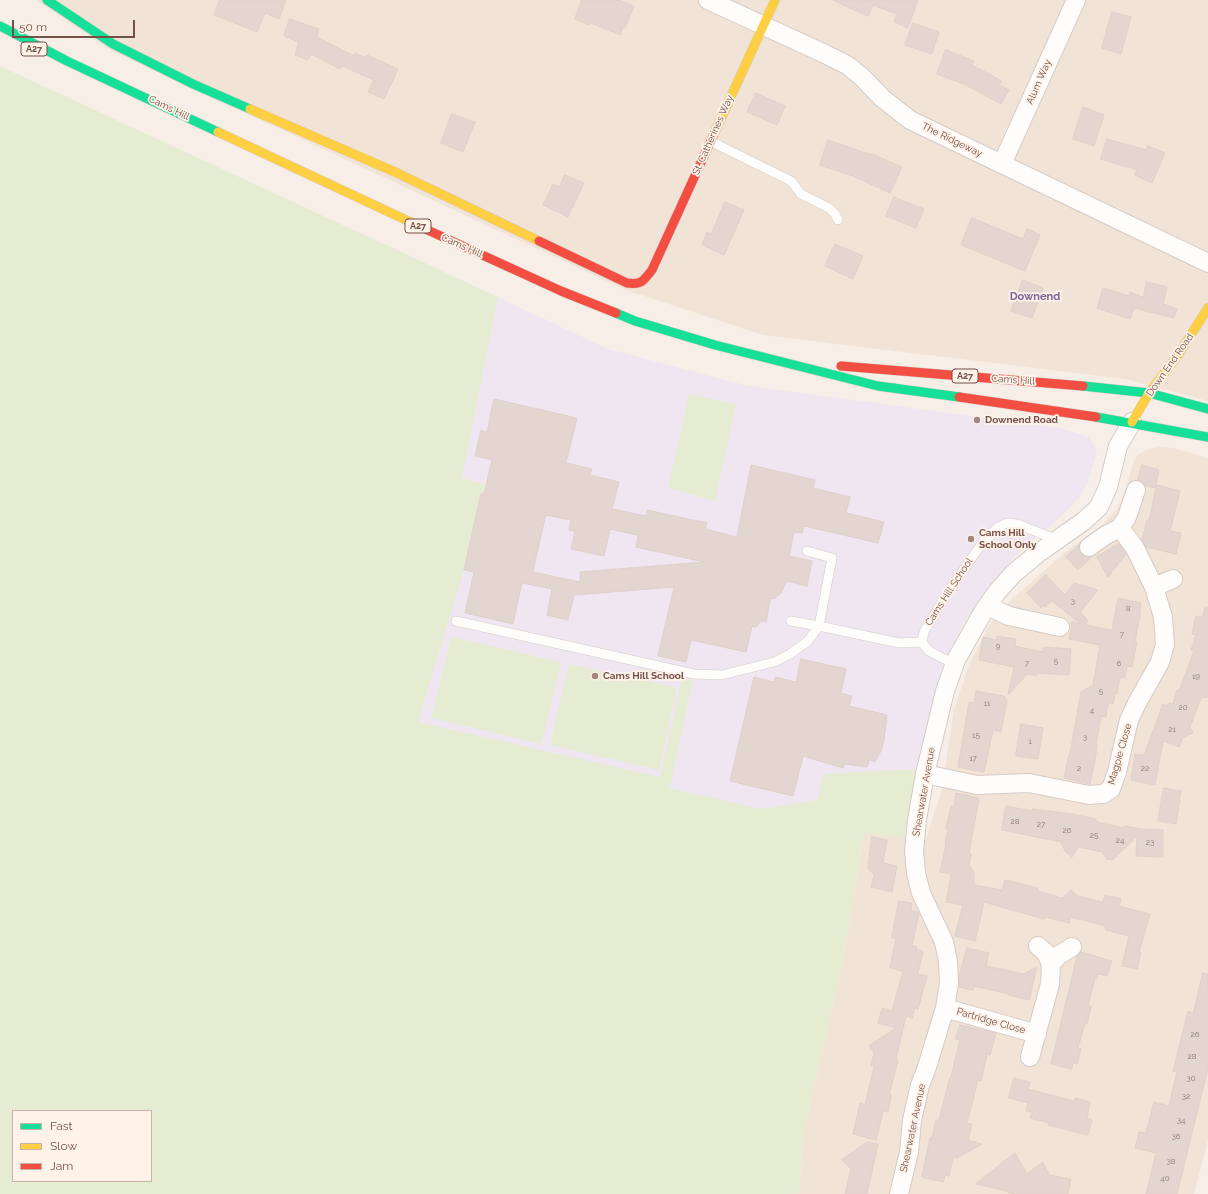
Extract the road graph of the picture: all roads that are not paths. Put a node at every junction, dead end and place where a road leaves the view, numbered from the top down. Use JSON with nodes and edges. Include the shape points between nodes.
{"nodes":[{"id":1,"x":47,"y":0,"type":"edge"},
{"id":2,"x":708,"y":0,"type":"edge"},
{"id":3,"x":775,"y":0,"type":"edge"},
{"id":4,"x":1076,"y":0,"type":"edge"},
{"id":5,"x":763,"y":25,"type":"junction"},
{"id":6,"x":0,"y":26,"type":"edge"},
{"id":7,"x":0,"y":37,"type":"edge"},
{"id":8,"x":67,"y":61,"type":"junction"},
{"id":9,"x":710,"y":141,"type":"junction"},
{"id":10,"x":1002,"y":164,"type":"junction"},
{"id":11,"x":838,"y":220,"type":"dead end"},
{"id":12,"x":1208,"y":263,"type":"edge"},
{"id":13,"x":1208,"y":308,"type":"edge"},
{"id":14,"x":781,"y":361,"type":"junction"},
{"id":15,"x":1149,"y":393,"type":"junction"},
{"id":16,"x":1208,"y":409,"type":"edge"},
{"id":17,"x":1132,"y":422,"type":"junction"},
{"id":18,"x":1208,"y":437,"type":"edge"},
{"id":19,"x":1136,"y":490,"type":"dead end"},
{"id":20,"x":1120,"y":528,"type":"junction"},
{"id":21,"x":1058,"y":540,"type":"junction"},
{"id":22,"x":1089,"y":547,"type":"dead end"},
{"id":23,"x":807,"y":551,"type":"dead end"},
{"id":24,"x":1173,"y":579,"type":"dead end"},
{"id":25,"x":1154,"y":587,"type":"junction"},
{"id":26,"x":988,"y":606,"type":"junction"},
{"id":27,"x":456,"y":621,"type":"dead end"},
{"id":28,"x":791,"y":622,"type":"dead end"},
{"id":29,"x":819,"y":626,"type":"junction"},
{"id":30,"x":1060,"y":627,"type":"dead end"},
{"id":31,"x":922,"y":642,"type":"junction"},
{"id":32,"x":954,"y":664,"type":"junction"},
{"id":33,"x":925,"y":774,"type":"junction"},
{"id":34,"x":1038,"y":946,"type":"dead end"},
{"id":35,"x":1072,"y":947,"type":"dead end"},
{"id":36,"x":1051,"y":964,"type":"junction"},
{"id":37,"x":945,"y":1008,"type":"junction"},
{"id":38,"x":1036,"y":1034,"type":"junction"},
{"id":39,"x":1030,"y":1058,"type":"dead end"},
{"id":40,"x":902,"y":1193,"type":"edge"}],
"edges":[{"from":1,"to":9,"type":"main road","name":"St. Catherines Way","via":[[113,44],[193,84],[395,172],[627,283],[641,283],[652,270]]},
{"from":2,"to":5,"type":"street","name":"The Ridgeway"},
{"from":3,"to":5,"type":"main road","name":"St. Catherines Way"},
{"from":4,"to":10,"type":"street","name":"Alum Way"},
{"from":5,"to":9,"type":"main road","name":"St. Catherines Way"},
{"from":5,"to":10,"type":"street","name":"The Ridgeway","via":[[847,65],[910,120]]},
{"from":6,"to":8,"type":"main road","name":"Cams Hill","number":"A27"},
{"from":7,"to":8,"type":"main road","name":"Cams Hill","number":"A27"},
{"from":8,"to":14,"type":"main road","name":"Cams Hill","number":"A27","via":[[561,291],[635,321],[715,345]]},
{"from":9,"to":11,"type":"lane","via":[[791,181],[801,194],[829,208]]},
{"from":10,"to":12,"type":"street","name":"The Ridgeway"},
{"from":13,"to":15,"type":"main road","name":"Down End Road","via":[[1178,355]]},
{"from":14,"to":15,"type":"main road","name":"Cams Hill","number":"A27"},
{"from":14,"to":17,"type":"main road","name":"Cams Hill","number":"A27","via":[[878,386]]},
{"from":15,"to":16,"type":"main road","number":"A27"},
{"from":15,"to":17,"type":"main road","name":"Down End Road"},
{"from":17,"to":18,"type":"main road","number":"A27"},
{"from":17,"to":21,"type":"street","name":"Shearwater Avenue","via":[[1118,446],[1108,487],[1099,507]]},
{"from":19,"to":20,"type":"street","via":[[1127,517]]},
{"from":20,"to":22,"type":"street"},
{"from":20,"to":25,"type":"street","name":"Magpie Close","via":[[1135,548]]},
{"from":21,"to":26,"type":"street","name":"Shearwater Avenue","via":[[1014,574]]},
{"from":21,"to":31,"type":"lane","name":"Cams Hill School","via":[[1017,524],[1007,523],[998,527],[983,542],[949,590],[924,632]]},
{"from":23,"to":29,"type":"lane","via":[[832,558]]},
{"from":24,"to":25,"type":"street"},
{"from":25,"to":33,"type":"street","name":"Magpie Close","via":[[1163,617],[1165,645],[1160,662],[1129,720],[1111,789],[1103,794],[1089,795],[1029,783],[977,785]]},
{"from":26,"to":30,"type":"street","via":[[1009,616]]},
{"from":26,"to":32,"type":"street","name":"Shearwater Avenue"},
{"from":27,"to":29,"type":"lane","via":[[694,674],[722,675],[774,662],[790,654],[808,641]]},
{"from":28,"to":29,"type":"lane"},
{"from":29,"to":31,"type":"lane","via":[[899,643]]},
{"from":31,"to":32,"type":"lane","via":[[929,651]]},
{"from":32,"to":33,"type":"street","name":"Shearwater Avenue"},
{"from":33,"to":37,"type":"street","name":"Shearwater Avenue","via":[[914,850],[921,893],[944,942],[948,961],[949,983]]},
{"from":34,"to":36,"type":"street","via":[[1046,953]]},
{"from":35,"to":36,"type":"street"},
{"from":36,"to":38,"type":"street","name":"Partridge Close","via":[[1050,984]]},
{"from":37,"to":38,"type":"street","name":"Partridge Close"},
{"from":37,"to":40,"type":"street","name":"Shearwater Avenue","via":[[920,1085],[912,1120]]},
{"from":38,"to":39,"type":"street","name":"Partridge Close"}]}
